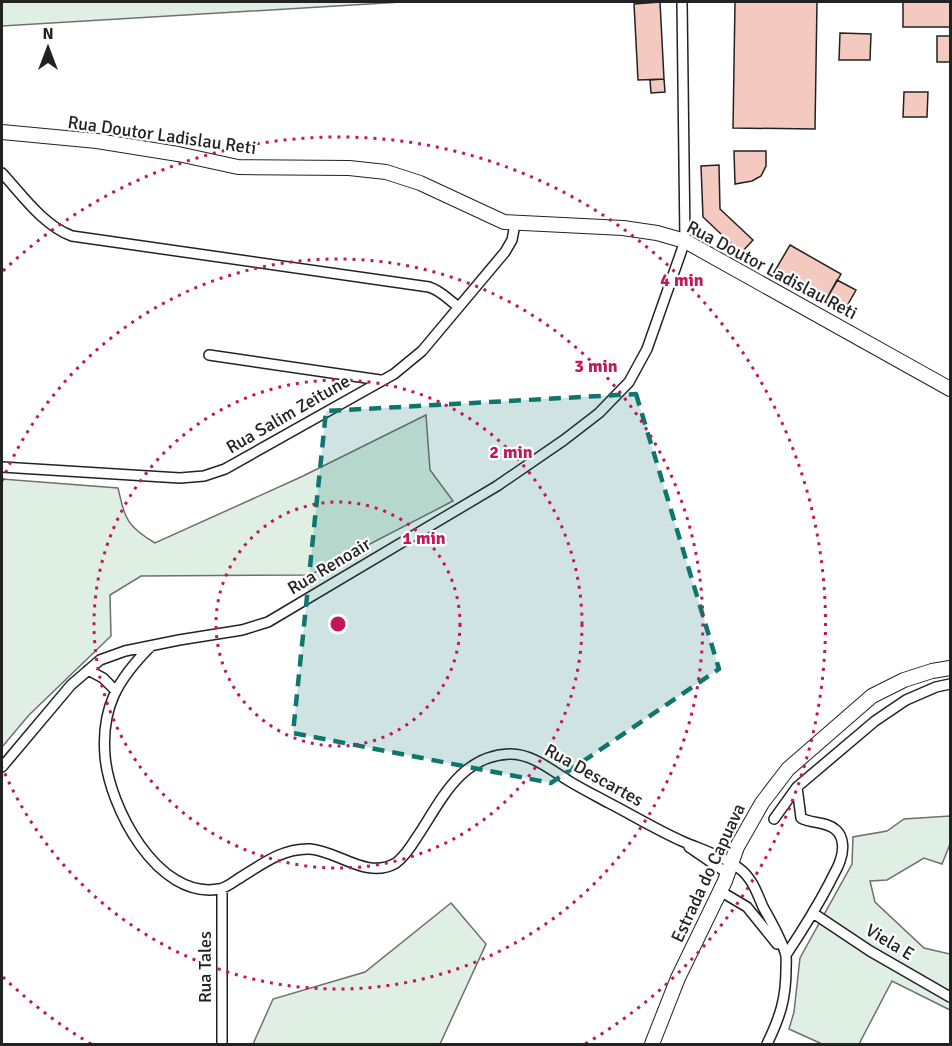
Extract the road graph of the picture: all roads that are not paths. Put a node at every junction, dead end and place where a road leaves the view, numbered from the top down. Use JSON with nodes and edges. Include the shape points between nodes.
{"nodes":[{"id":1,"x":682,"y":2,"type":"edge"},
{"id":2,"x":2,"y":132,"type":"edge"},
{"id":3,"x":2,"y":173,"type":"edge"},
{"id":4,"x":515,"y":224,"type":"junction"},
{"id":5,"x":685,"y":241,"type":"junction"},
{"id":6,"x":459,"y":306,"type":"junction"},
{"id":7,"x":209,"y":355,"type":"dead end"},
{"id":8,"x":380,"y":380,"type":"junction"},
{"id":9,"x":951,"y":388,"type":"edge"},
{"id":10,"x":2,"y":467,"type":"edge"},
{"id":11,"x":151,"y":646,"type":"junction"},
{"id":12,"x":951,"y":668,"type":"edge"},
{"id":13,"x":88,"y":670,"type":"junction"},
{"id":14,"x":951,"y":684,"type":"edge"},
{"id":15,"x":115,"y":690,"type":"junction"},
{"id":16,"x":2,"y":767,"type":"edge"},
{"id":17,"x":797,"y":787,"type":"junction"},
{"id":18,"x":774,"y":819,"type":"dead end"},
{"id":19,"x":729,"y":868,"type":"junction"},
{"id":20,"x":222,"y":889,"type":"junction"},
{"id":21,"x":720,"y":891,"type":"junction"},
{"id":22,"x":813,"y":913,"type":"junction"},
{"id":23,"x":786,"y":955,"type":"junction"},
{"id":24,"x":951,"y":997,"type":"edge"},
{"id":25,"x":222,"y":1044,"type":"edge"},
{"id":26,"x":652,"y":1044,"type":"edge"},
{"id":27,"x":767,"y":1044,"type":"edge"}],
"edges":[{"from":1,"to":5,"type":"street"},
{"from":2,"to":4,"type":"street","name":"Rua Doutor Ladislau Reti","via":[[97,141],[238,167],[386,172]]},
{"from":3,"to":6,"type":"street","via":[[43,217],[72,236],[429,287]]},
{"from":4,"to":5,"type":"street","name":"Rua Doutor Ladislau Reti","via":[[623,228]]},
{"from":4,"to":6,"type":"street","name":"Rua Salim Zeitune","via":[[505,252]]},
{"from":5,"to":9,"type":"street","name":"Rua Doutor Ladislau Reti"},
{"from":5,"to":11,"type":"street","name":"Rua Renoair","via":[[646,349],[629,382],[599,413],[564,440],[497,486],[268,622]]},
{"from":6,"to":8,"type":"street","name":"Rua Salim Zeitune","via":[[414,359]]},
{"from":7,"to":8,"type":"street"},
{"from":8,"to":10,"type":"street","name":"Rua Salim Zeitune","via":[[225,469],[204,476],[180,478]]},
{"from":11,"to":13,"type":"street","name":"Rua Renoair","via":[[100,660]]},
{"from":11,"to":15,"type":"street","via":[[129,668]]},
{"from":12,"to":19,"type":"street","name":"Estrada do Capuava","via":[[904,680],[872,696],[788,769],[762,803]]},
{"from":13,"to":15,"type":"street"},
{"from":13,"to":16,"type":"street","name":"Rua Renoair"},
{"from":14,"to":17,"type":"street","via":[[895,706]]},
{"from":15,"to":20,"type":"street","via":[[105,755],[115,799],[129,828],[165,872],[193,887]]},
{"from":17,"to":18,"type":"street"},
{"from":17,"to":22,"type":"street","via":[[801,818],[836,829],[842,837],[841,860]]},
{"from":19,"to":20,"type":"street","name":"Rua Descartes","via":[[701,856],[683,841],[534,759],[512,754],[491,756],[459,775],[397,862],[377,869],[310,849],[286,851]]},
{"from":19,"to":21,"type":"street","name":"Estrada do Capuava"},
{"from":19,"to":23,"type":"street","name":"Rua Descartes","via":[[746,874],[752,882]]},
{"from":20,"to":25,"type":"street","name":"Rua Tales"},
{"from":21,"to":23,"type":"street","via":[[747,907]]},
{"from":21,"to":26,"type":"street","name":"Estrada do Capuava","via":[[678,978]]},
{"from":22,"to":23,"type":"street"},
{"from":22,"to":24,"type":"street","name":"Viela E"},
{"from":23,"to":27,"type":"street","via":[[786,992]]}]}
